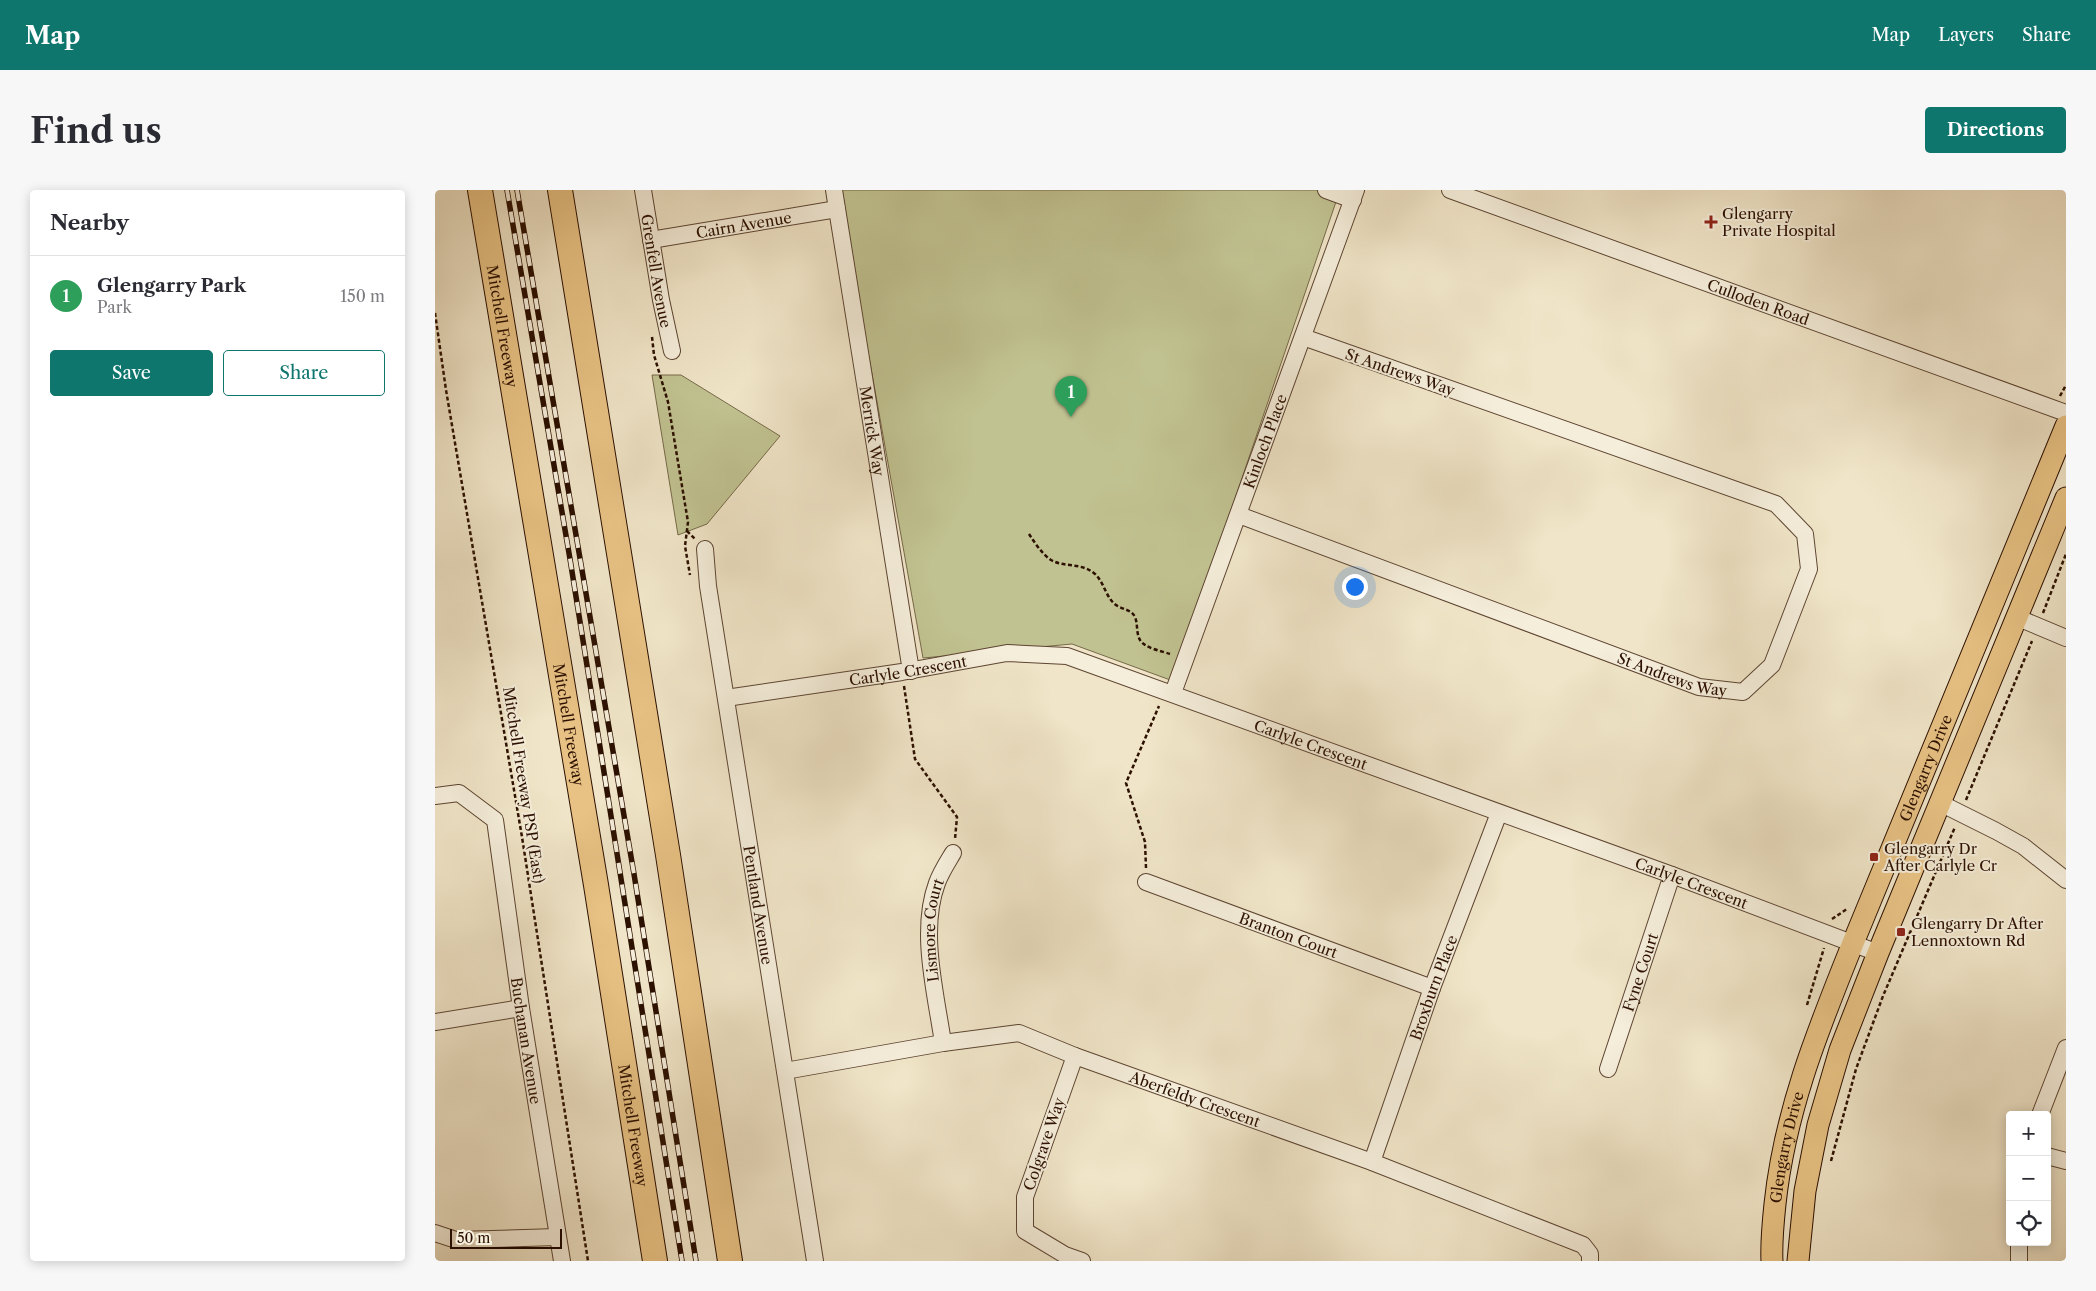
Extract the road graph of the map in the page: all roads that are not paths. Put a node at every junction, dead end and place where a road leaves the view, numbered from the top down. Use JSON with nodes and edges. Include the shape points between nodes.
{"nodes":[{"id":1,"x":480,"y":190,"type":"edge"},
{"id":2,"x":560,"y":190,"type":"edge"},
{"id":3,"x":643,"y":190,"type":"edge"},
{"id":4,"x":834,"y":190,"type":"edge"},
{"id":5,"x":1326,"y":190,"type":"edge"},
{"id":6,"x":1450,"y":190,"type":"edge"},
{"id":7,"x":1355,"y":195,"type":"edge"},
{"id":8,"x":837,"y":209,"type":"junction"},
{"id":9,"x":651,"y":240,"type":"junction"},
{"id":10,"x":1303,"y":338,"type":"junction"},
{"id":11,"x":672,"y":352,"type":"dead end"},
{"id":12,"x":2066,"y":413,"type":"edge"},
{"id":13,"x":2066,"y":426,"type":"edge"},
{"id":14,"x":2066,"y":498,"type":"edge"},
{"id":15,"x":1239,"y":515,"type":"junction"},
{"id":16,"x":705,"y":549,"type":"dead end"},
{"id":17,"x":2016,"y":617,"type":"junction"},
{"id":18,"x":2066,"y":638,"type":"edge"},
{"id":19,"x":907,"y":672,"type":"junction"},
{"id":20,"x":1170,"y":692,"type":"junction"},
{"id":21,"x":726,"y":698,"type":"junction"},
{"id":22,"x":435,"y":796,"type":"edge"},
{"id":23,"x":1940,"y":803,"type":"junction"},
{"id":24,"x":1499,"y":813,"type":"junction"},
{"id":25,"x":953,"y":853,"type":"road end"},
{"id":26,"x":1672,"y":875,"type":"junction"},
{"id":27,"x":2066,"y":880,"type":"edge"},
{"id":28,"x":1146,"y":882,"type":"road end"},
{"id":29,"x":1853,"y":943,"type":"junction"},
{"id":30,"x":1877,"y":953,"type":"junction"},
{"id":31,"x":1432,"y":988,"type":"junction"},
{"id":32,"x":521,"y":1008,"type":"junction"},
{"id":33,"x":435,"y":1022,"type":"edge"},
{"id":34,"x":943,"y":1043,"type":"junction"},
{"id":35,"x":2066,"y":1048,"type":"edge"},
{"id":36,"x":1075,"y":1056,"type":"junction"},
{"id":37,"x":1608,"y":1069,"type":"dead end"},
{"id":38,"x":785,"y":1071,"type":"junction"},
{"id":39,"x":2042,"y":1111,"type":"edge"},
{"id":40,"x":2051,"y":1157,"type":"edge"},
{"id":41,"x":2066,"y":1161,"type":"edge"},
{"id":42,"x":1372,"y":1162,"type":"junction"},
{"id":43,"x":435,"y":1233,"type":"edge"},
{"id":44,"x":557,"y":1237,"type":"junction"},
{"id":45,"x":2019,"y":1246,"type":"edge"},
{"id":46,"x":1590,"y":1257,"type":"edge"},
{"id":47,"x":563,"y":1261,"type":"edge"},
{"id":48,"x":655,"y":1261,"type":"edge"},
{"id":49,"x":729,"y":1261,"type":"edge"},
{"id":50,"x":815,"y":1261,"type":"edge"},
{"id":51,"x":1082,"y":1261,"type":"edge"},
{"id":52,"x":1772,"y":1261,"type":"edge"},
{"id":53,"x":1798,"y":1261,"type":"edge"},
{"id":54,"x":2019,"y":1261,"type":"edge"}],
"edges":[{"from":1,"to":48,"type":"highway","name":"Mitchell Freeway"},
{"from":2,"to":49,"type":"highway","via":[[668,855]]},
{"from":3,"to":9,"type":"street","name":"Grenfell Avenue"},
{"from":4,"to":8,"type":"street","name":"Merrick Way"},
{"from":5,"to":7,"type":"street"},
{"from":6,"to":12,"type":"street","name":"Culloden Road"},
{"from":7,"to":10,"type":"street","name":"Kinloch Place"},
{"from":8,"to":9,"type":"street","name":"Cairn Avenue"},
{"from":8,"to":19,"type":"street","name":"Merrick Way"},
{"from":9,"to":11,"type":"street","name":"Grenfell Avenue"},
{"from":10,"to":15,"type":"street","name":"Kinloch Place"},
{"from":10,"to":15,"type":"street","name":"St Andrews Way","via":[[1776,504],[1805,534],[1809,570],[1772,666],[1743,692],[1699,688]]},
{"from":13,"to":29,"type":"main road","name":"Glengarry Drive"},
{"from":14,"to":17,"type":"main road","name":"Glengarry Drive"},
{"from":15,"to":20,"type":"street","name":"Kinloch Place","via":[[1186,660]]},
{"from":16,"to":21,"type":"street","name":"Pentland Avenue"},
{"from":17,"to":18,"type":"street"},
{"from":17,"to":23,"type":"main road","name":"Glengarry Drive"},
{"from":19,"to":20,"type":"street","name":"Carlyle Crescent","via":[[1007,653],[1067,656]]},
{"from":19,"to":21,"type":"street","name":"Carlyle Crescent"},
{"from":20,"to":24,"type":"street","name":"Carlyle Crescent"},
{"from":21,"to":38,"type":"street","name":"Pentland Avenue"},
{"from":22,"to":32,"type":"street","name":"Buchanan Avenue","via":[[459,793],[495,820]]},
{"from":23,"to":27,"type":"street","via":[[2023,846]]},
{"from":23,"to":30,"type":"main road","name":"Glengarry Drive"},
{"from":24,"to":26,"type":"street","name":"Carlyle Crescent"},
{"from":24,"to":31,"type":"street","name":"Broxburn Place"},
{"from":25,"to":34,"type":"street","name":"Lismore Court","via":[[936,884],[929,919]]},
{"from":26,"to":29,"type":"street","name":"Carlyle Crescent"},
{"from":26,"to":37,"type":"street","name":"Fyne Court"},
{"from":28,"to":31,"type":"street","name":"Branton Court"},
{"from":29,"to":30,"type":"street","name":"Carlyle Crescent"},
{"from":29,"to":52,"type":"main road","name":"Glengarry Drive","via":[[1819,1026],[1792,1111],[1778,1179],[1771,1240]]},
{"from":30,"to":53,"type":"main road","name":"Glengarry Drive","via":[[1840,1050],[1818,1125],[1805,1191]]},
{"from":31,"to":42,"type":"street","name":"Broxburn Place"},
{"from":32,"to":33,"type":"street"},
{"from":32,"to":44,"type":"street","name":"Buchanan Avenue"},
{"from":34,"to":36,"type":"street","name":"Aberfeldy Crescent","via":[[1019,1033]]},
{"from":34,"to":38,"type":"street","name":"Aberfeldy Crescent"},
{"from":35,"to":39,"type":"street"},
{"from":36,"to":42,"type":"street","name":"Aberfeldy Crescent"},
{"from":36,"to":51,"type":"street","name":"Colgrave Way","via":[[1025,1197],[1025,1231],[1065,1255]]},
{"from":38,"to":50,"type":"street","name":"Pentland Avenue"},
{"from":40,"to":41,"type":"street"},
{"from":42,"to":46,"type":"street","name":"Aberfeldy Crescent","via":[[1583,1245]]},
{"from":43,"to":44,"type":"street","via":[[456,1240]]},
{"from":44,"to":47,"type":"street","name":"Buchanan Avenue"},
{"from":45,"to":54,"type":"street"}]}
